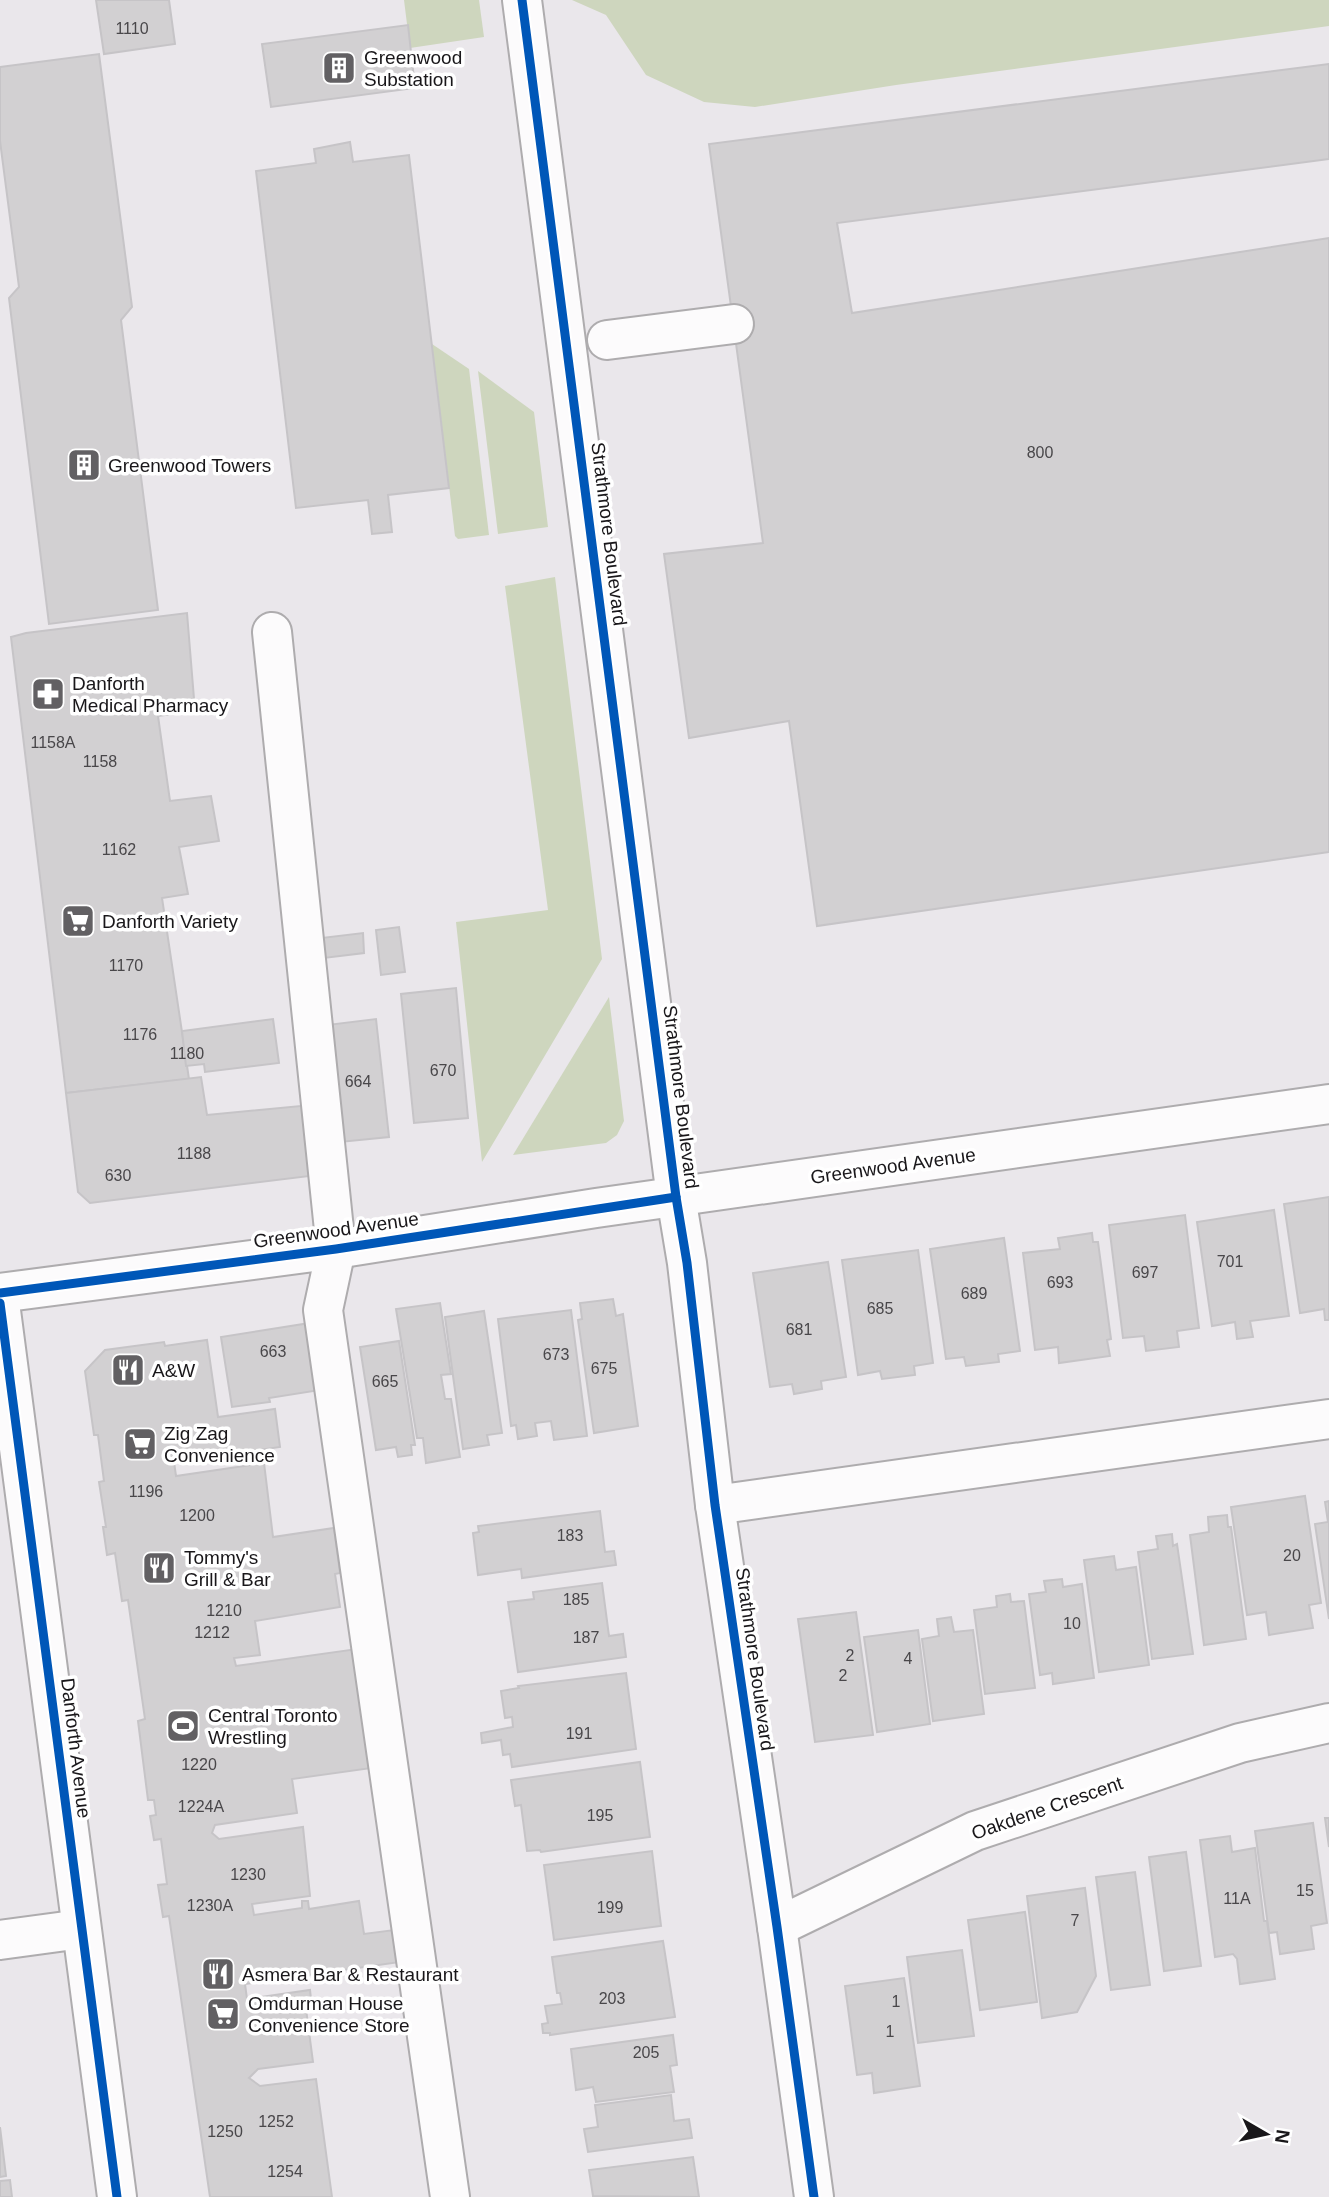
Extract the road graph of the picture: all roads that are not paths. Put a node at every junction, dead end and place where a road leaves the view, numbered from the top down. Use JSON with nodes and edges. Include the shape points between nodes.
{"nodes":[{"id":1,"x":522,"y":0,"type":"edge"},
{"id":2,"x":734,"y":324,"type":"dead end"},
{"id":3,"x":607,"y":340,"type":"dead end"},
{"id":4,"x":272,"y":632,"type":"dead end"},
{"id":5,"x":1329,"y":1104,"type":"edge"},
{"id":6,"x":676,"y":1197,"type":"junction"},
{"id":7,"x":336,"y":1249,"type":"junction"},
{"id":8,"x":0,"y":1293,"type":"edge"},
{"id":9,"x":0,"y":1303,"type":"edge"},
{"id":10,"x":1329,"y":1419,"type":"edge"},
{"id":11,"x":715,"y":1505,"type":"junction"},
{"id":12,"x":1329,"y":1723,"type":"edge"},
{"id":13,"x":777,"y":1927,"type":"junction"},
{"id":14,"x":81,"y":1929,"type":"junction"},
{"id":15,"x":0,"y":1940,"type":"edge"},
{"id":16,"x":117,"y":2197,"type":"edge"},
{"id":17,"x":450,"y":2197,"type":"edge"},
{"id":18,"x":814,"y":2197,"type":"edge"}],
"edges":[{"from":1,"to":6,"type":"street","name":"Strathmore Boulevard"},
{"from":2,"to":3,"type":"street"},
{"from":4,"to":7,"type":"street"},
{"from":5,"to":6,"type":"street","name":"Greenwood Avenue"},
{"from":6,"to":7,"type":"street","name":"Greenwood Avenue"},
{"from":6,"to":11,"type":"street","name":"Strathmore Boulevard"},
{"from":7,"to":8,"type":"street","name":"Greenwood Avenue"},
{"from":7,"to":17,"type":"street","via":[[323,1310]]},
{"from":9,"to":14,"type":"street","name":"Danforth Avenue"},
{"from":10,"to":11,"type":"street"},
{"from":11,"to":13,"type":"street","name":"Strathmore Boulevard"},
{"from":12,"to":13,"type":"street","name":"Oakdene Crescent","via":[[1240,1743],[975,1831]]},
{"from":13,"to":18,"type":"street","name":"Strathmore Boulevard"},
{"from":14,"to":15,"type":"street"},
{"from":14,"to":16,"type":"street","name":"Danforth Avenue"}]}
